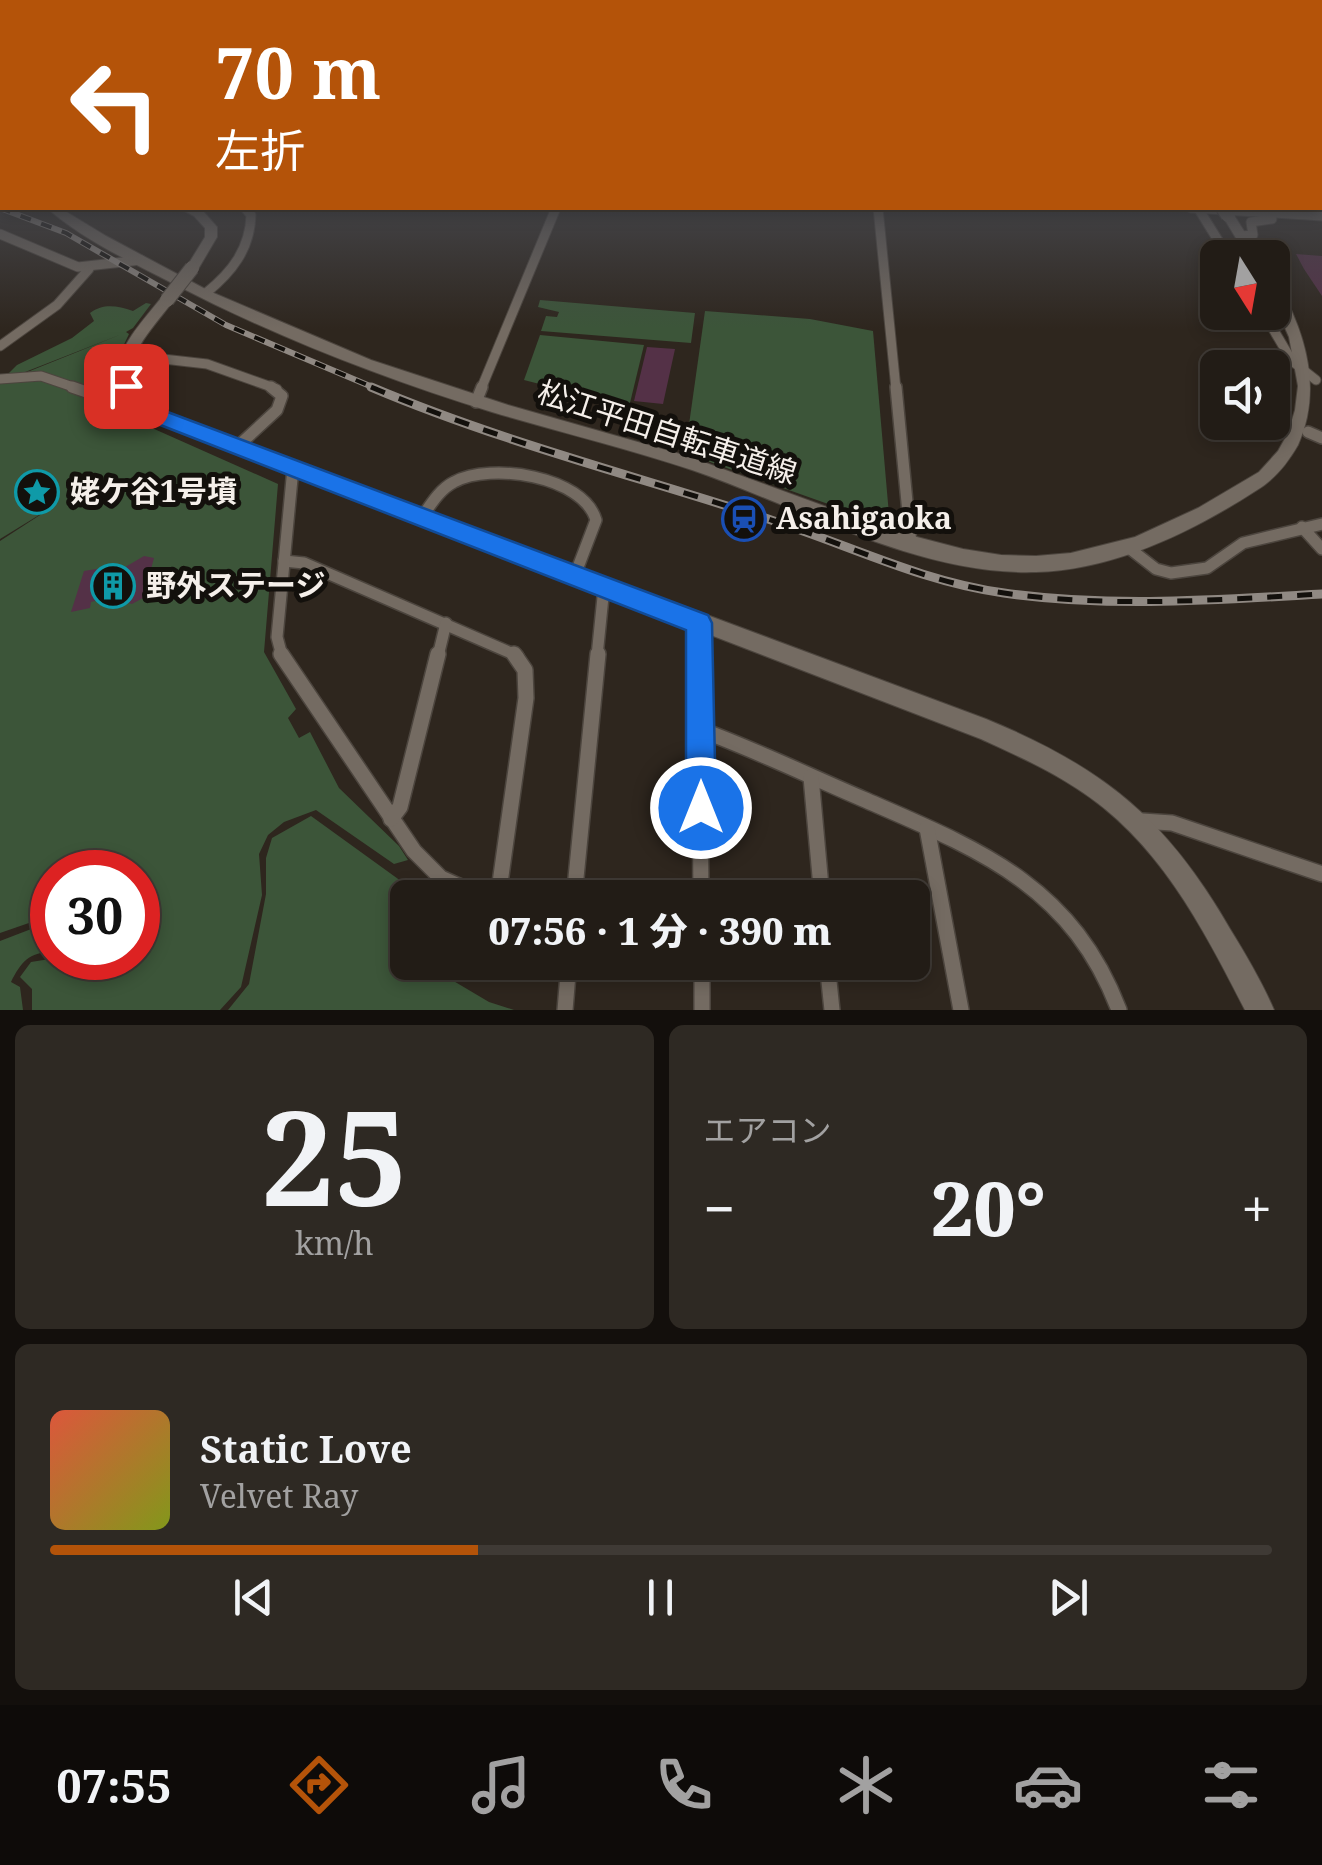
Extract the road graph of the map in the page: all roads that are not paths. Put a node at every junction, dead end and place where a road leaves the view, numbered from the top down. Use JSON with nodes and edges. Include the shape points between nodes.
{"nodes":[{"id":1,"x":3,"y":235,"type":"edge"},
{"id":2,"x":99,"y":235,"type":"edge"},
{"id":3,"x":210,"y":235,"type":"edge"},
{"id":4,"x":249,"y":235,"type":"edge"},
{"id":5,"x":545,"y":235,"type":"edge"},
{"id":6,"x":881,"y":235,"type":"edge"},
{"id":7,"x":1251,"y":235,"type":"edge"},
{"id":8,"x":1241,"y":236,"type":"joint"},
{"id":9,"x":1244,"y":240,"type":"edge"},
{"id":10,"x":142,"y":260,"type":"junction"},
{"id":11,"x":89,"y":269,"type":"junction"},
{"id":12,"x":206,"y":293,"type":"junction"},
{"id":13,"x":1290,"y":315,"type":"edge"},
{"id":14,"x":1274,"y":330,"type":"edge"},
{"id":15,"x":0,"y":346,"type":"edge"},
{"id":16,"x":128,"y":354,"type":"junction"},
{"id":17,"x":0,"y":379,"type":"edge"},
{"id":18,"x":1316,"y":380,"type":"junction"},
{"id":19,"x":128,"y":394,"type":"junction"},
{"id":20,"x":476,"y":402,"type":"junction"},
{"id":21,"x":1315,"y":436,"type":"edge"},
{"id":22,"x":237,"y":447,"type":"junction"},
{"id":23,"x":293,"y":468,"type":"junction"},
{"id":24,"x":422,"y":517,"type":"junction"},
{"id":25,"x":1322,"y":524,"type":"edge"},
{"id":26,"x":1302,"y":527,"type":"junction"},
{"id":27,"x":910,"y":544,"type":"junction"},
{"id":28,"x":1129,"y":548,"type":"junction"},
{"id":29,"x":1322,"y":549,"type":"edge"},
{"id":30,"x":284,"y":560,"type":"junction"},
{"id":31,"x":575,"y":576,"type":"junction"},
{"id":32,"x":604,"y":586,"type":"junction"},
{"id":33,"x":446,"y":623,"type":"junction"},
{"id":34,"x":699,"y":623,"type":"junction"},
{"id":35,"x":701,"y":730,"type":"junction"},
{"id":36,"x":811,"y":777,"type":"junction"},
{"id":37,"x":391,"y":818,"type":"junction"},
{"id":38,"x":1142,"y":821,"type":"junction"},
{"id":39,"x":927,"y":828,"type":"junction"},
{"id":40,"x":1322,"y":874,"type":"edge"},
{"id":41,"x":445,"y":880,"type":"edge"},
{"id":42,"x":499,"y":880,"type":"edge"},
{"id":43,"x":576,"y":880,"type":"edge"},
{"id":44,"x":702,"y":880,"type":"edge"},
{"id":45,"x":820,"y":880,"type":"edge"},
{"id":46,"x":568,"y":980,"type":"edge"},
{"id":47,"x":702,"y":980,"type":"edge"},
{"id":48,"x":830,"y":980,"type":"edge"},
{"id":49,"x":565,"y":1010,"type":"edge"},
{"id":50,"x":702,"y":1010,"type":"edge"},
{"id":51,"x":832,"y":1010,"type":"edge"},
{"id":52,"x":961,"y":1010,"type":"edge"},
{"id":53,"x":1118,"y":1010,"type":"edge"},
{"id":54,"x":1260,"y":1010,"type":"edge"}],
"edges":[{"from":1,"to":11,"type":"street"},
{"from":2,"to":10,"type":"street","name":"松江平田自転車道線"},
{"from":3,"to":16,"type":"street","bridge":true},
{"from":4,"to":12,"type":"street","via":[[237,263]]},
{"from":5,"to":20,"type":"street"},
{"from":6,"to":27,"type":"street"},
{"from":7,"to":8,"type":"street"},
{"from":8,"to":9,"type":"street"},
{"from":10,"to":11,"type":"street"},
{"from":10,"to":12,"type":"street","name":"松江平田自転車道線"},
{"from":11,"to":15,"type":"street","via":[[56,305]]},
{"from":12,"to":20,"type":"street","name":"松江平田自転車道線","via":[[319,345]]},
{"from":13,"to":18,"type":"street"},
{"from":14,"to":18,"type":"street","via":[[1292,361]]},
{"from":16,"to":19,"type":"street"},
{"from":16,"to":22,"type":"street","via":[[207,364],[277,389],[278,410]]},
{"from":17,"to":19,"type":"street","via":[[40,376],[98,396]]},
{"from":18,"to":21,"type":"street"},
{"from":19,"to":22,"type":"street","via":[[157,416]]},
{"from":20,"to":27,"type":"street","name":"松江平田自転車道線","via":[[708,469]]},
{"from":21,"to":28,"type":"street","name":"松江平田自転車道線","via":[[1258,482]]},
{"from":22,"to":23,"type":"street"},
{"from":23,"to":24,"type":"street"},
{"from":23,"to":30,"type":"street"},
{"from":24,"to":31,"type":"street"},
{"from":24,"to":31,"type":"street","via":[[439,494],[469,476],[536,479],[577,492],[596,520]]},
{"from":25,"to":26,"type":"street"},
{"from":26,"to":28,"type":"street","via":[[1243,543],[1207,568],[1171,573]]},
{"from":26,"to":29,"type":"street"},
{"from":27,"to":28,"type":"street","name":"松江平田自転車道線","via":[[1002,564]]},
{"from":30,"to":33,"type":"street"},
{"from":30,"to":37,"type":"street","via":[[277,637],[283,662]]},
{"from":31,"to":32,"type":"street"},
{"from":32,"to":34,"type":"street"},
{"from":32,"to":43,"type":"street"},
{"from":33,"to":37,"type":"street","via":[[400,807]]},
{"from":33,"to":42,"type":"street","via":[[509,648],[525,670]]},
{"from":34,"to":35,"type":"street"},
{"from":34,"to":38,"type":"street","via":[[1024,745]]},
{"from":35,"to":36,"type":"street"},
{"from":35,"to":44,"type":"street"},
{"from":36,"to":39,"type":"street"},
{"from":36,"to":45,"type":"street"},
{"from":37,"to":41,"type":"street"},
{"from":38,"to":40,"type":"street","via":[[1172,823]]},
{"from":38,"to":54,"type":"street","via":[[1208,910]]},
{"from":39,"to":52,"type":"street"},
{"from":39,"to":53,"type":"street","via":[[1012,871],[1057,906],[1095,958]]},
{"from":46,"to":49,"type":"street"},
{"from":47,"to":50,"type":"street"},
{"from":48,"to":51,"type":"street"}]}
